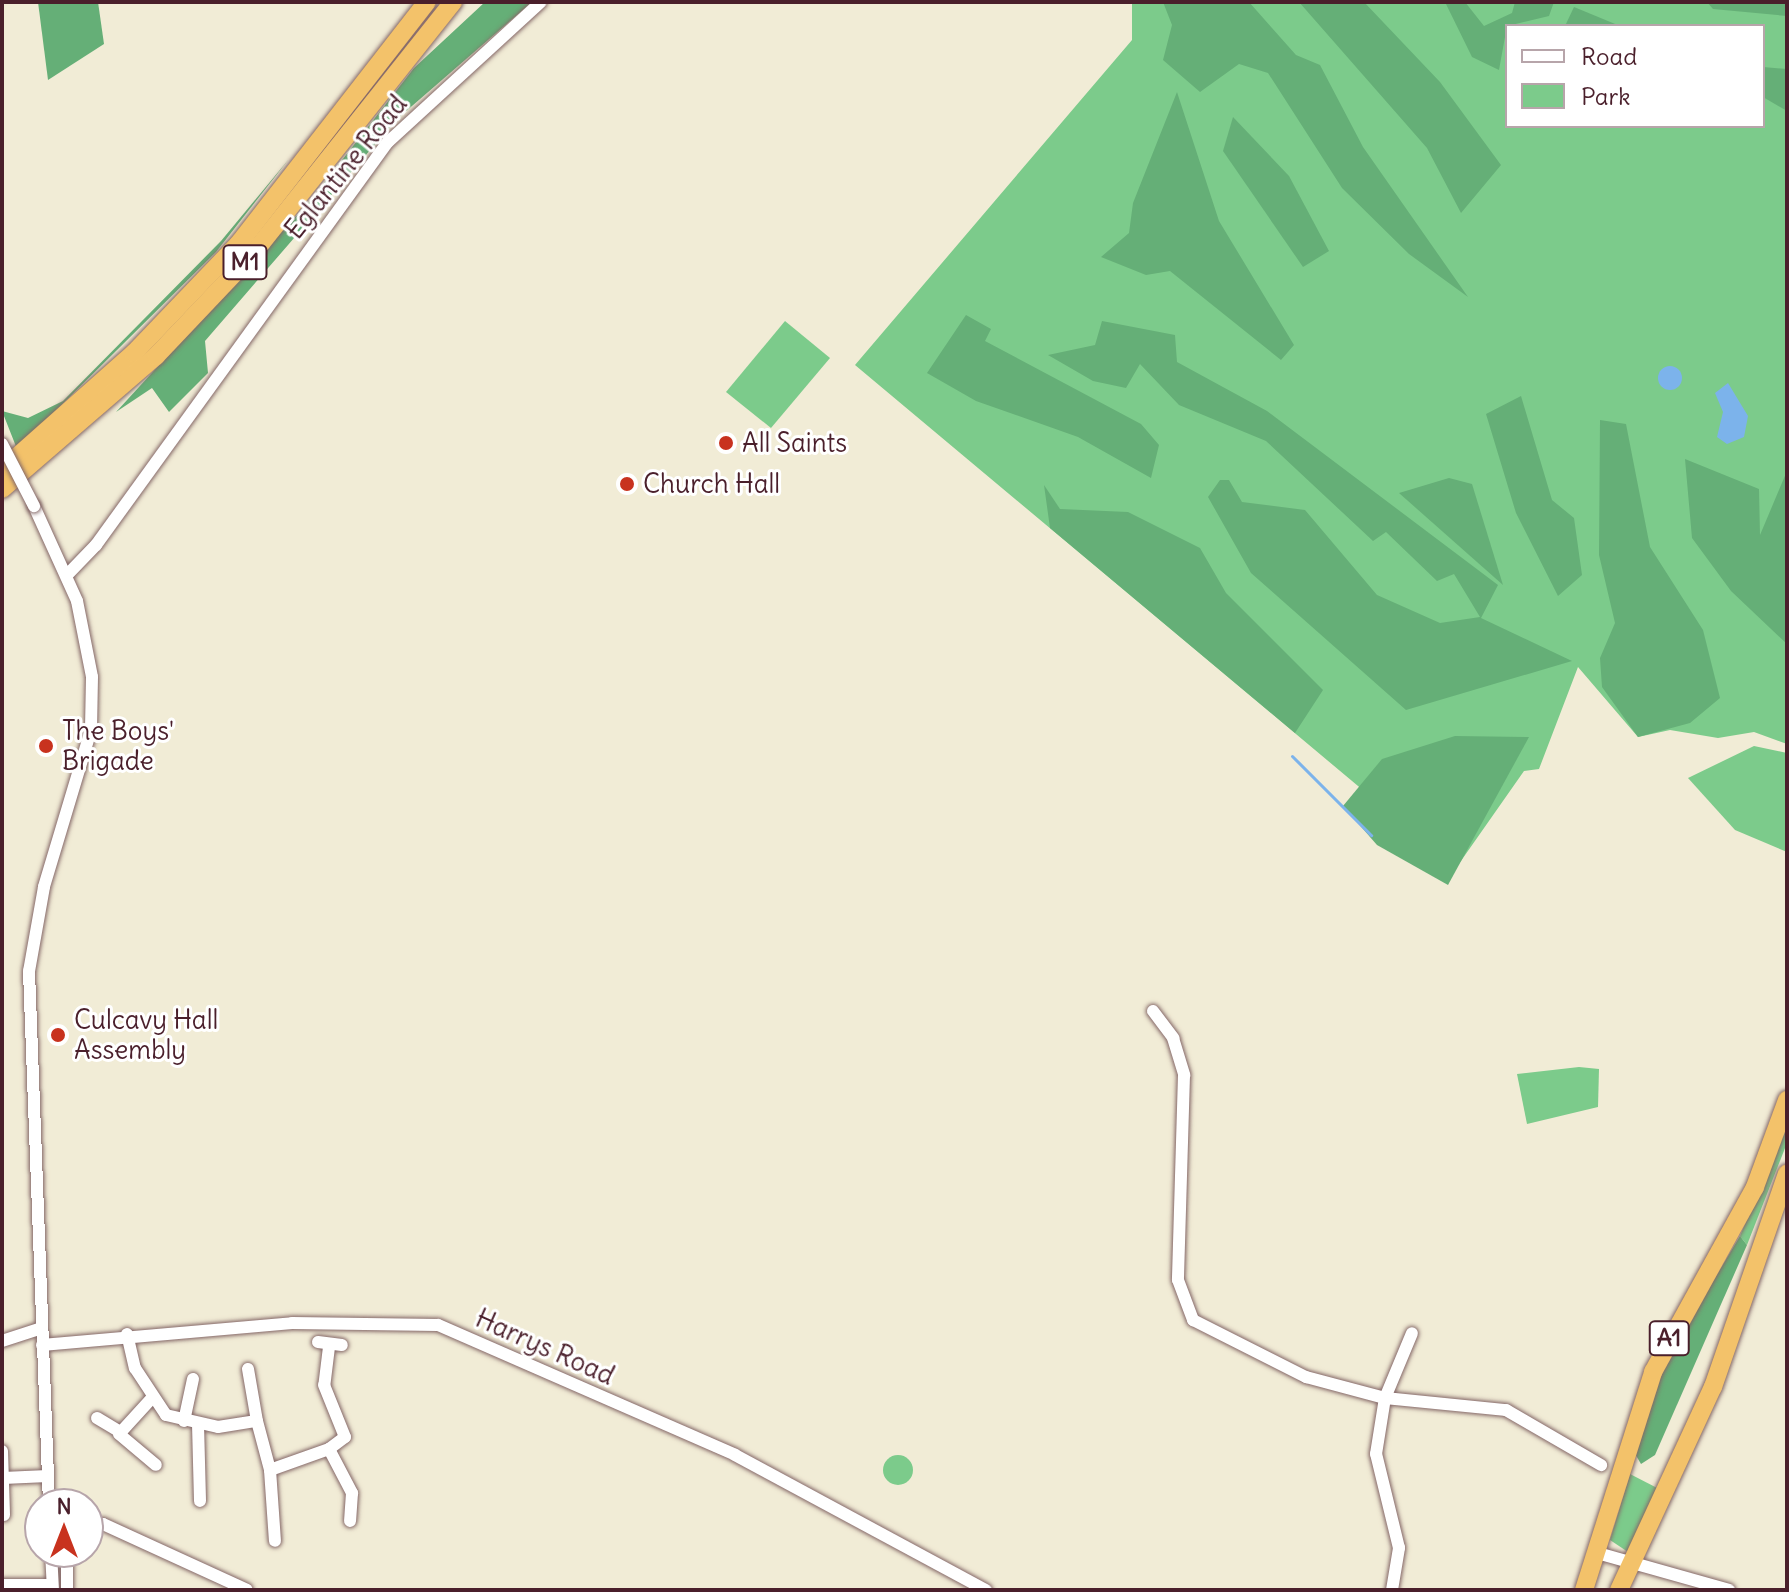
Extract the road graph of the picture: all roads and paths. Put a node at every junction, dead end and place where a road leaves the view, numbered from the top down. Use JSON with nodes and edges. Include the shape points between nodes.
{"nodes":[{"id":1,"x":427,"y":2,"type":"edge"},
{"id":2,"x":453,"y":2,"type":"edge"},
{"id":3,"x":541,"y":2,"type":"edge"},
{"id":4,"x":2,"y":444,"type":"edge"},
{"id":5,"x":2,"y":470,"type":"edge"},
{"id":6,"x":2,"y":489,"type":"edge"},
{"id":7,"x":67,"y":575,"type":"junction"},
{"id":8,"x":1153,"y":1011,"type":"dead end"},
{"id":9,"x":1787,"y":1100,"type":"edge"},
{"id":10,"x":1787,"y":1173,"type":"edge"},
{"id":11,"x":42,"y":1328,"type":"junction"},
{"id":12,"x":1412,"y":1333,"type":"dead end"},
{"id":13,"x":127,"y":1334,"type":"junction"},
{"id":14,"x":2,"y":1341,"type":"edge"},
{"id":15,"x":330,"y":1344,"type":"dead end"},
{"id":16,"x":42,"y":1345,"type":"junction"},
{"id":17,"x":248,"y":1369,"type":"dead end"},
{"id":18,"x":193,"y":1379,"type":"dead end"},
{"id":19,"x":1385,"y":1398,"type":"junction"},
{"id":20,"x":151,"y":1399,"type":"junction"},
{"id":21,"x":97,"y":1418,"type":"dead end"},
{"id":22,"x":184,"y":1421,"type":"junction"},
{"id":23,"x":257,"y":1421,"type":"junction"},
{"id":24,"x":198,"y":1424,"type":"junction"},
{"id":25,"x":119,"y":1431,"type":"junction"},
{"id":26,"x":329,"y":1449,"type":"junction"},
{"id":27,"x":2,"y":1451,"type":"edge"},
{"id":28,"x":156,"y":1465,"type":"dead end"},
{"id":29,"x":1601,"y":1465,"type":"dead end"},
{"id":30,"x":270,"y":1470,"type":"junction"},
{"id":31,"x":48,"y":1476,"type":"junction"},
{"id":32,"x":3,"y":1478,"type":"edge"},
{"id":33,"x":48,"y":1488,"type":"edge"},
{"id":34,"x":200,"y":1501,"type":"dead end"},
{"id":35,"x":4,"y":1515,"type":"dead end"},
{"id":36,"x":350,"y":1521,"type":"dead end"},
{"id":37,"x":104,"y":1524,"type":"edge"},
{"id":38,"x":275,"y":1541,"type":"dead end"},
{"id":39,"x":1601,"y":1554,"type":"junction"},
{"id":40,"x":1632,"y":1566,"type":"junction"},
{"id":41,"x":67,"y":1568,"type":"edge"},
{"id":42,"x":2,"y":1585,"type":"edge"},
{"id":43,"x":52,"y":1587,"type":"edge"},
{"id":44,"x":67,"y":1590,"type":"edge"},
{"id":45,"x":247,"y":1590,"type":"edge"},
{"id":46,"x":986,"y":1590,"type":"edge"},
{"id":47,"x":1392,"y":1590,"type":"edge"},
{"id":48,"x":1584,"y":1590,"type":"edge"},
{"id":49,"x":1619,"y":1590,"type":"edge"},
{"id":50,"x":1729,"y":1590,"type":"edge"}],
"edges":[{"from":1,"to":5,"type":"highway","number":"M1","via":[[240,242],[134,353]]},
{"from":2,"to":6,"type":"highway","number":"M1","via":[[251,256],[156,356]]},
{"from":3,"to":7,"type":"street","name":"Eglantine Road","via":[[388,142],[96,545]]},
{"from":4,"to":7,"type":"street","bridge":true},
{"from":7,"to":11,"type":"street","via":[[84,624],[92,702],[29,971]]},
{"from":8,"to":19,"type":"street","via":[[1173,1038],[1184,1075],[1178,1280],[1187,1312],[1204,1329],[1281,1368]]},
{"from":9,"to":39,"type":"highway","number":"A1","via":[[1750,1197],[1653,1372]]},
{"from":10,"to":40,"type":"highway","number":"A1","via":[[1713,1387]]},
{"from":11,"to":14,"type":"street"},
{"from":11,"to":16,"type":"street"},
{"from":12,"to":19,"type":"street"},
{"from":13,"to":16,"type":"street","name":"Harrys Road"},
{"from":13,"to":20,"type":"street"},
{"from":13,"to":46,"type":"street","name":"Harrys Road","via":[[292,1323],[438,1325],[735,1455]]},
{"from":15,"to":26,"type":"street","via":[[324,1385],[345,1437]]},
{"from":16,"to":31,"type":"street"},
{"from":17,"to":23,"type":"street"},
{"from":18,"to":22,"type":"street"},
{"from":19,"to":29,"type":"street","via":[[1506,1410]]},
{"from":19,"to":47,"type":"street","via":[[1376,1464],[1399,1548]]},
{"from":20,"to":22,"type":"street"},
{"from":20,"to":25,"type":"street"},
{"from":21,"to":25,"type":"street"},
{"from":22,"to":24,"type":"street"},
{"from":23,"to":24,"type":"street"},
{"from":23,"to":30,"type":"street"},
{"from":24,"to":34,"type":"street"},
{"from":25,"to":28,"type":"street","via":[[122,1442]]},
{"from":26,"to":30,"type":"street"},
{"from":26,"to":36,"type":"street","via":[[352,1493]]},
{"from":27,"to":32,"type":"street"},
{"from":30,"to":38,"type":"street"},
{"from":31,"to":32,"type":"street"},
{"from":31,"to":33,"type":"street"},
{"from":32,"to":35,"type":"street"},
{"from":37,"to":45,"type":"street"},
{"from":39,"to":40,"type":"street"},
{"from":39,"to":48,"type":"highway","number":"A1"},
{"from":40,"to":49,"type":"highway","number":"A1"},
{"from":40,"to":50,"type":"street"},
{"from":41,"to":44,"type":"street"},
{"from":42,"to":43,"type":"street"}]}
